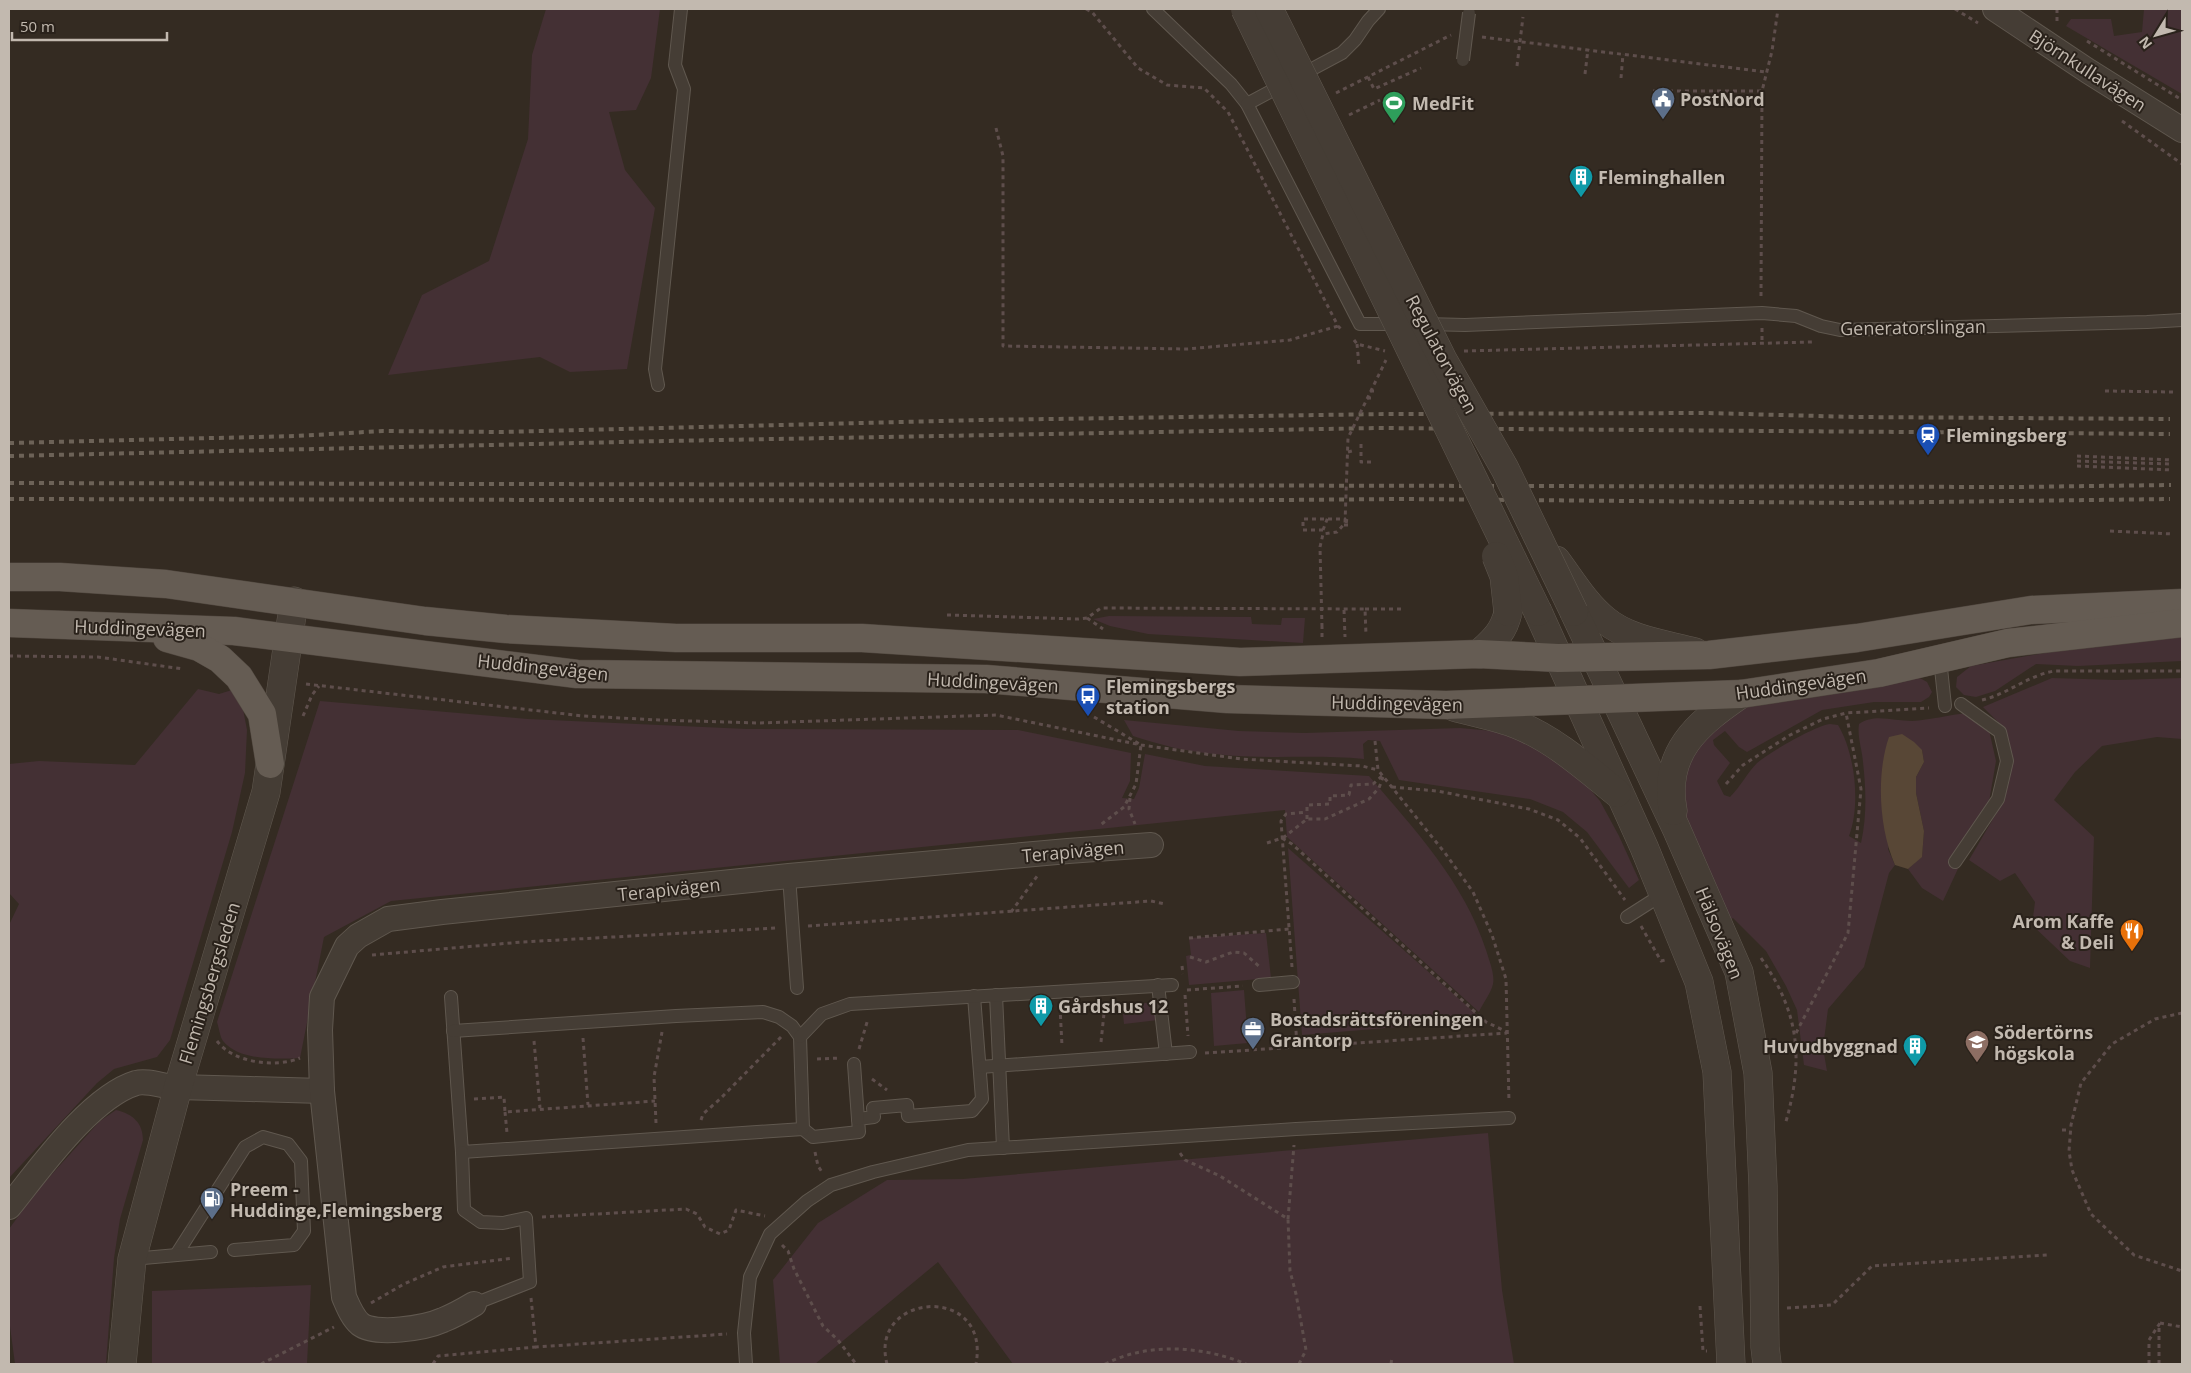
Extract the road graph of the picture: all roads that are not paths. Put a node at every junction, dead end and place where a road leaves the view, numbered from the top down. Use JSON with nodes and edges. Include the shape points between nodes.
{"nodes":[{"id":1,"x":682,"y":9,"type":"edge"},
{"id":2,"x":1153,"y":9,"type":"edge"},
{"id":3,"x":1245,"y":9,"type":"edge"},
{"id":4,"x":1269,"y":9,"type":"edge"},
{"id":5,"x":1379,"y":9,"type":"edge"},
{"id":6,"x":1995,"y":9,"type":"edge"},
{"id":7,"x":1470,"y":11,"type":"edge"},
{"id":8,"x":1463,"y":60,"type":"dead end"},
{"id":9,"x":1247,"y":104,"type":"junction"},
{"id":10,"x":2182,"y":130,"type":"edge"},
{"id":11,"x":2182,"y":320,"type":"edge"},
{"id":12,"x":1396,"y":353,"type":"junction"},
{"id":13,"x":658,"y":384,"type":"dead end"},
{"id":14,"x":9,"y":577,"type":"edge"},
{"id":15,"x":294,"y":601,"type":"junction"},
{"id":16,"x":2182,"y":603,"type":"edge"},
{"id":17,"x":1584,"y":612,"type":"junction"},
{"id":18,"x":9,"y":623,"type":"edge"},
{"id":19,"x":2182,"y":623,"type":"edge"},
{"id":20,"x":121,"y":628,"type":"junction"},
{"id":21,"x":289,"y":638,"type":"junction"},
{"id":22,"x":1478,"y":654,"type":"junction"},
{"id":23,"x":1709,"y":655,"type":"junction"},
{"id":24,"x":1595,"y":657,"type":"junction"},
{"id":25,"x":1558,"y":658,"type":"junction"},
{"id":26,"x":1940,"y":659,"type":"junction"},
{"id":27,"x":1740,"y":694,"type":"junction"},
{"id":28,"x":1615,"y":699,"type":"junction"},
{"id":29,"x":1578,"y":701,"type":"junction"},
{"id":30,"x":1961,"y":704,"type":"dead end"},
{"id":31,"x":1446,"y":705,"type":"junction"},
{"id":32,"x":1945,"y":706,"type":"dead end"},
{"id":33,"x":270,"y":764,"type":"junction"},
{"id":34,"x":1622,"y":797,"type":"junction"},
{"id":35,"x":1676,"y":828,"type":"junction"},
{"id":36,"x":1151,"y":845,"type":"road end"},
{"id":37,"x":1955,"y":862,"type":"dead end"},
{"id":38,"x":789,"y":876,"type":"junction"},
{"id":39,"x":1663,"y":894,"type":"junction"},
{"id":40,"x":1627,"y":916,"type":"dead end"},
{"id":41,"x":1287,"y":983,"type":"road end"},
{"id":42,"x":1259,"y":984,"type":"road end"},
{"id":43,"x":1158,"y":985,"type":"junction"},
{"id":44,"x":1172,"y":985,"type":"dead end"},
{"id":45,"x":797,"y":988,"type":"dead end"},
{"id":46,"x":996,"y":995,"type":"junction"},
{"id":47,"x":974,"y":996,"type":"junction"},
{"id":48,"x":451,"y":997,"type":"dead end"},
{"id":49,"x":453,"y":1031,"type":"junction"},
{"id":50,"x":797,"y":1032,"type":"junction"},
{"id":51,"x":1190,"y":1052,"type":"road end"},
{"id":52,"x":1166,"y":1054,"type":"junction"},
{"id":53,"x":854,"y":1064,"type":"road end"},
{"id":54,"x":1000,"y":1066,"type":"junction"},
{"id":55,"x":980,"y":1067,"type":"junction"},
{"id":56,"x":178,"y":1087,"type":"junction"},
{"id":57,"x":322,"y":1091,"type":"junction"},
{"id":58,"x":982,"y":1099,"type":"junction"},
{"id":59,"x":1001,"y":1099,"type":"junction"},
{"id":60,"x":1509,"y":1118,"type":"road end"},
{"id":61,"x":858,"y":1119,"type":"junction"},
{"id":62,"x":803,"y":1129,"type":"junction"},
{"id":63,"x":1003,"y":1148,"type":"junction"},
{"id":64,"x":462,"y":1152,"type":"junction"},
{"id":65,"x":9,"y":1207,"type":"edge"},
{"id":66,"x":234,"y":1250,"type":"dead end"},
{"id":67,"x":211,"y":1252,"type":"dead end"},
{"id":68,"x":176,"y":1255,"type":"junction"},
{"id":69,"x":132,"y":1259,"type":"junction"},
{"id":70,"x":474,"y":1304,"type":"joint"},
{"id":71,"x":122,"y":1364,"type":"edge"},
{"id":72,"x":746,"y":1364,"type":"edge"},
{"id":73,"x":1731,"y":1364,"type":"edge"},
{"id":74,"x":1767,"y":1364,"type":"edge"}],
"edges":[{"from":1,"to":13,"type":"lane","via":[[675,64],[684,89],[655,369]]},
{"from":2,"to":9,"type":"lane","via":[[1231,84]]},
{"from":3,"to":12,"type":"street","name":"Regulatorvägen","bridge":true,"via":[[1360,240]]},
{"from":4,"to":17,"type":"street","name":"Regulatorvägen","bridge":true,"via":[[1442,360],[1505,469],[1537,535]]},
{"from":5,"to":9,"type":"lane","via":[[1342,53]]},
{"from":6,"to":10,"type":"street","name":"Björnkullavägen"},
{"from":7,"to":8,"type":"lane","bridge":true},
{"from":9,"to":11,"type":"lane","name":"Generatorslingan","via":[[1360,324],[1465,324],[1762,313],[1796,316],[1840,330]]},
{"from":12,"to":22,"type":"street","bridge":true,"via":[[1504,576],[1506,624],[1499,636]]},
{"from":12,"to":25,"type":"street","name":"Regulatorvägen","bridge":true,"via":[[1538,612]]},
{"from":14,"to":15,"type":"main road","name":"Huddingevägen","via":[[166,584]]},
{"from":15,"to":21,"type":"street","name":"Flemingsbergsleden"},
{"from":15,"to":22,"type":"main road","name":"Huddingevägen","via":[[425,621],[506,629],[676,638],[862,638],[1240,662]]},
{"from":16,"to":23,"type":"main road","name":"Huddingevägen","via":[[2031,610],[1857,638]]},
{"from":17,"to":23,"type":"street","via":[[1630,635]]},
{"from":17,"to":24,"type":"street","name":"Regulatorvägen"},
{"from":18,"to":20,"type":"main road","name":"Huddingevägen"},
{"from":19,"to":26,"type":"main road","name":"Huddingevägen","via":[[2008,643]]},
{"from":20,"to":21,"type":"main road","name":"Huddingevägen","via":[[234,631]]},
{"from":20,"to":33,"type":"main road","via":[[199,647],[232,669],[262,714]]},
{"from":21,"to":31,"type":"main road","name":"Huddingevägen","via":[[577,674],[986,679],[1227,698]]},
{"from":21,"to":33,"type":"street","name":"Flemingsbergsleden"},
{"from":22,"to":25,"type":"main road","name":"Huddingevägen"},
{"from":23,"to":24,"type":"main road","name":"Huddingevägen"},
{"from":24,"to":25,"type":"main road","name":"Huddingevägen"},
{"from":24,"to":28,"type":"street","name":"Regulatorvägen"},
{"from":25,"to":29,"type":"street","name":"Regulatorvägen"},
{"from":26,"to":27,"type":"main road","name":"Huddingevägen","via":[[1879,673]]},
{"from":26,"to":32,"type":"lane"},
{"from":27,"to":28,"type":"main road","name":"Huddingevägen"},
{"from":27,"to":35,"type":"street","via":[[1697,727],[1676,759],[1670,779],[1670,796]]},
{"from":28,"to":29,"type":"main road","name":"Huddingevägen"},
{"from":28,"to":35,"type":"street","name":"Hälsovägen"},
{"from":29,"to":31,"type":"main road","name":"Huddingevägen"},
{"from":29,"to":34,"type":"street"},
{"from":30,"to":37,"type":"lane","via":[[2000,732],[2007,761],[1998,799]]},
{"from":31,"to":34,"type":"street","via":[[1517,724],[1548,740]]},
{"from":33,"to":56,"type":"street","name":"Flemingsbergsleden","via":[[266,792]]},
{"from":34,"to":39,"type":"street"},
{"from":35,"to":74,"type":"street","name":"Hälsovägen","via":[[1739,972],[1758,1073]]},
{"from":36,"to":38,"type":"street","name":"Terapivägen"},
{"from":38,"to":45,"type":"lane"},
{"from":38,"to":57,"type":"street","name":"Terapivägen","via":[[388,918],[347,946],[322,997]]},
{"from":39,"to":40,"type":"lane"},
{"from":39,"to":73,"type":"street","via":[[1699,982],[1717,1072]]},
{"from":41,"to":42,"type":"lane"},
{"from":43,"to":44,"type":"lane"},
{"from":43,"to":46,"type":"lane"},
{"from":43,"to":52,"type":"lane"},
{"from":46,"to":47,"type":"lane"},
{"from":46,"to":54,"type":"lane"},
{"from":47,"to":50,"type":"lane","via":[[850,1004],[822,1014]]},
{"from":47,"to":55,"type":"lane"},
{"from":48,"to":49,"type":"lane"},
{"from":49,"to":50,"type":"lane","via":[[763,1012],[779,1017]]},
{"from":49,"to":64,"type":"lane"},
{"from":50,"to":62,"type":"lane"},
{"from":51,"to":52,"type":"lane"},
{"from":52,"to":54,"type":"lane"},
{"from":53,"to":61,"type":"lane"},
{"from":54,"to":55,"type":"lane"},
{"from":54,"to":59,"type":"lane"},
{"from":55,"to":58,"type":"lane"},
{"from":56,"to":57,"type":"street"},
{"from":56,"to":65,"type":"street","via":[[137,1083],[112,1096],[89,1113]]},
{"from":56,"to":69,"type":"street","name":"Flemingsbergsleden"},
{"from":57,"to":70,"type":"street","name":"Terapivägen","via":[[344,1297],[359,1324],[371,1330],[424,1327]]},
{"from":58,"to":59,"type":"lane"},
{"from":58,"to":61,"type":"lane","via":[[972,1111],[908,1116],[906,1105],[873,1108],[874,1117]]},
{"from":59,"to":63,"type":"lane"},
{"from":60,"to":63,"type":"lane"},
{"from":61,"to":62,"type":"lane","via":[[859,1132],[813,1136]]},
{"from":62,"to":64,"type":"lane"},
{"from":63,"to":72,"type":"lane","via":[[968,1150],[873,1172],[831,1185],[807,1201],[770,1234],[750,1277],[744,1333]]},
{"from":64,"to":70,"type":"lane","via":[[464,1210],[480,1222],[503,1223],[526,1218],[530,1282]]},
{"from":66,"to":68,"type":"lane","via":[[294,1245],[304,1231],[302,1161],[288,1144],[263,1137],[245,1147]]},
{"from":67,"to":68,"type":"lane"},
{"from":68,"to":69,"type":"lane"},
{"from":69,"to":71,"type":"street","name":"Flemingsbergsleden"}]}
